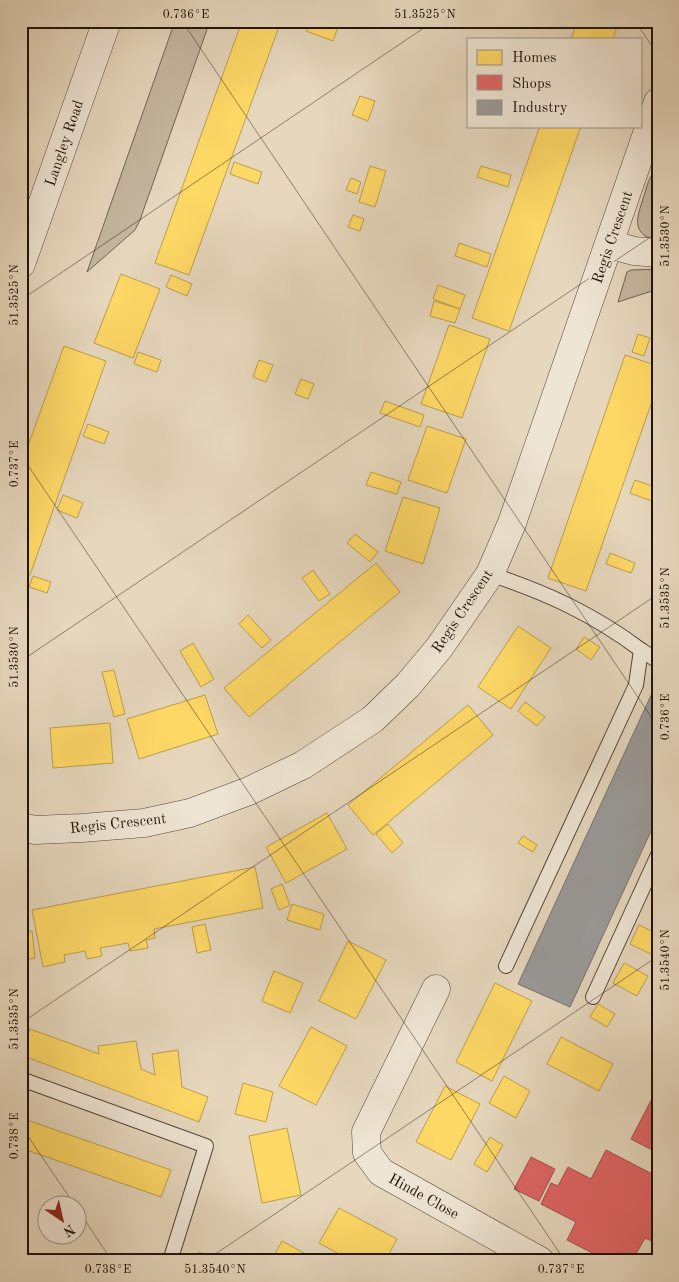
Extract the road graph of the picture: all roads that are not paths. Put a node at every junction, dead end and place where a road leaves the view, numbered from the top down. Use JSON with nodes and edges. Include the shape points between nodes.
{"nodes":[{"id":1,"x":107,"y":21,"type":"edge"},
{"id":2,"x":658,"y":102,"type":"edge"},
{"id":3,"x":652,"y":137,"type":"edge"},
{"id":4,"x":609,"y":244,"type":"junction"},
{"id":5,"x":658,"y":253,"type":"edge"},
{"id":6,"x":21,"y":264,"type":"edge"},
{"id":7,"x":490,"y":574,"type":"junction"},
{"id":8,"x":641,"y":650,"type":"junction"},
{"id":9,"x":658,"y":661,"type":"edge"},
{"id":10,"x":21,"y":828,"type":"edge"},
{"id":11,"x":658,"y":854,"type":"edge"},
{"id":12,"x":506,"y":966,"type":"dead end"},
{"id":13,"x":436,"y":989,"type":"dead end"},
{"id":14,"x":593,"y":997,"type":"dead end"},
{"id":15,"x":21,"y":1079,"type":"edge"},
{"id":16,"x":170,"y":1261,"type":"edge"},
{"id":17,"x":540,"y":1261,"type":"edge"}],
"edges":[{"from":1,"to":6,"type":"street","name":"Langley Road"},
{"from":2,"to":3,"type":"street","name":"Regis Crescent"},
{"from":3,"to":4,"type":"street","name":"Regis Crescent"},
{"from":4,"to":5,"type":"street"},
{"from":4,"to":7,"type":"street","name":"Regis Crescent","via":[[512,523]]},
{"from":7,"to":8,"type":"lane","via":[[566,603]]},
{"from":7,"to":10,"type":"street","name":"Regis Crescent","via":[[439,648],[408,685],[373,719],[303,764],[249,791],[190,813],[144,823],[90,828]]},
{"from":8,"to":9,"type":"lane"},
{"from":8,"to":12,"type":"lane","via":[[636,685]]},
{"from":11,"to":14,"type":"lane"},
{"from":13,"to":17,"type":"street","name":"Hinde Close","via":[[366,1132],[367,1153],[381,1172]]},
{"from":15,"to":16,"type":"lane","via":[[206,1146]]}]}
